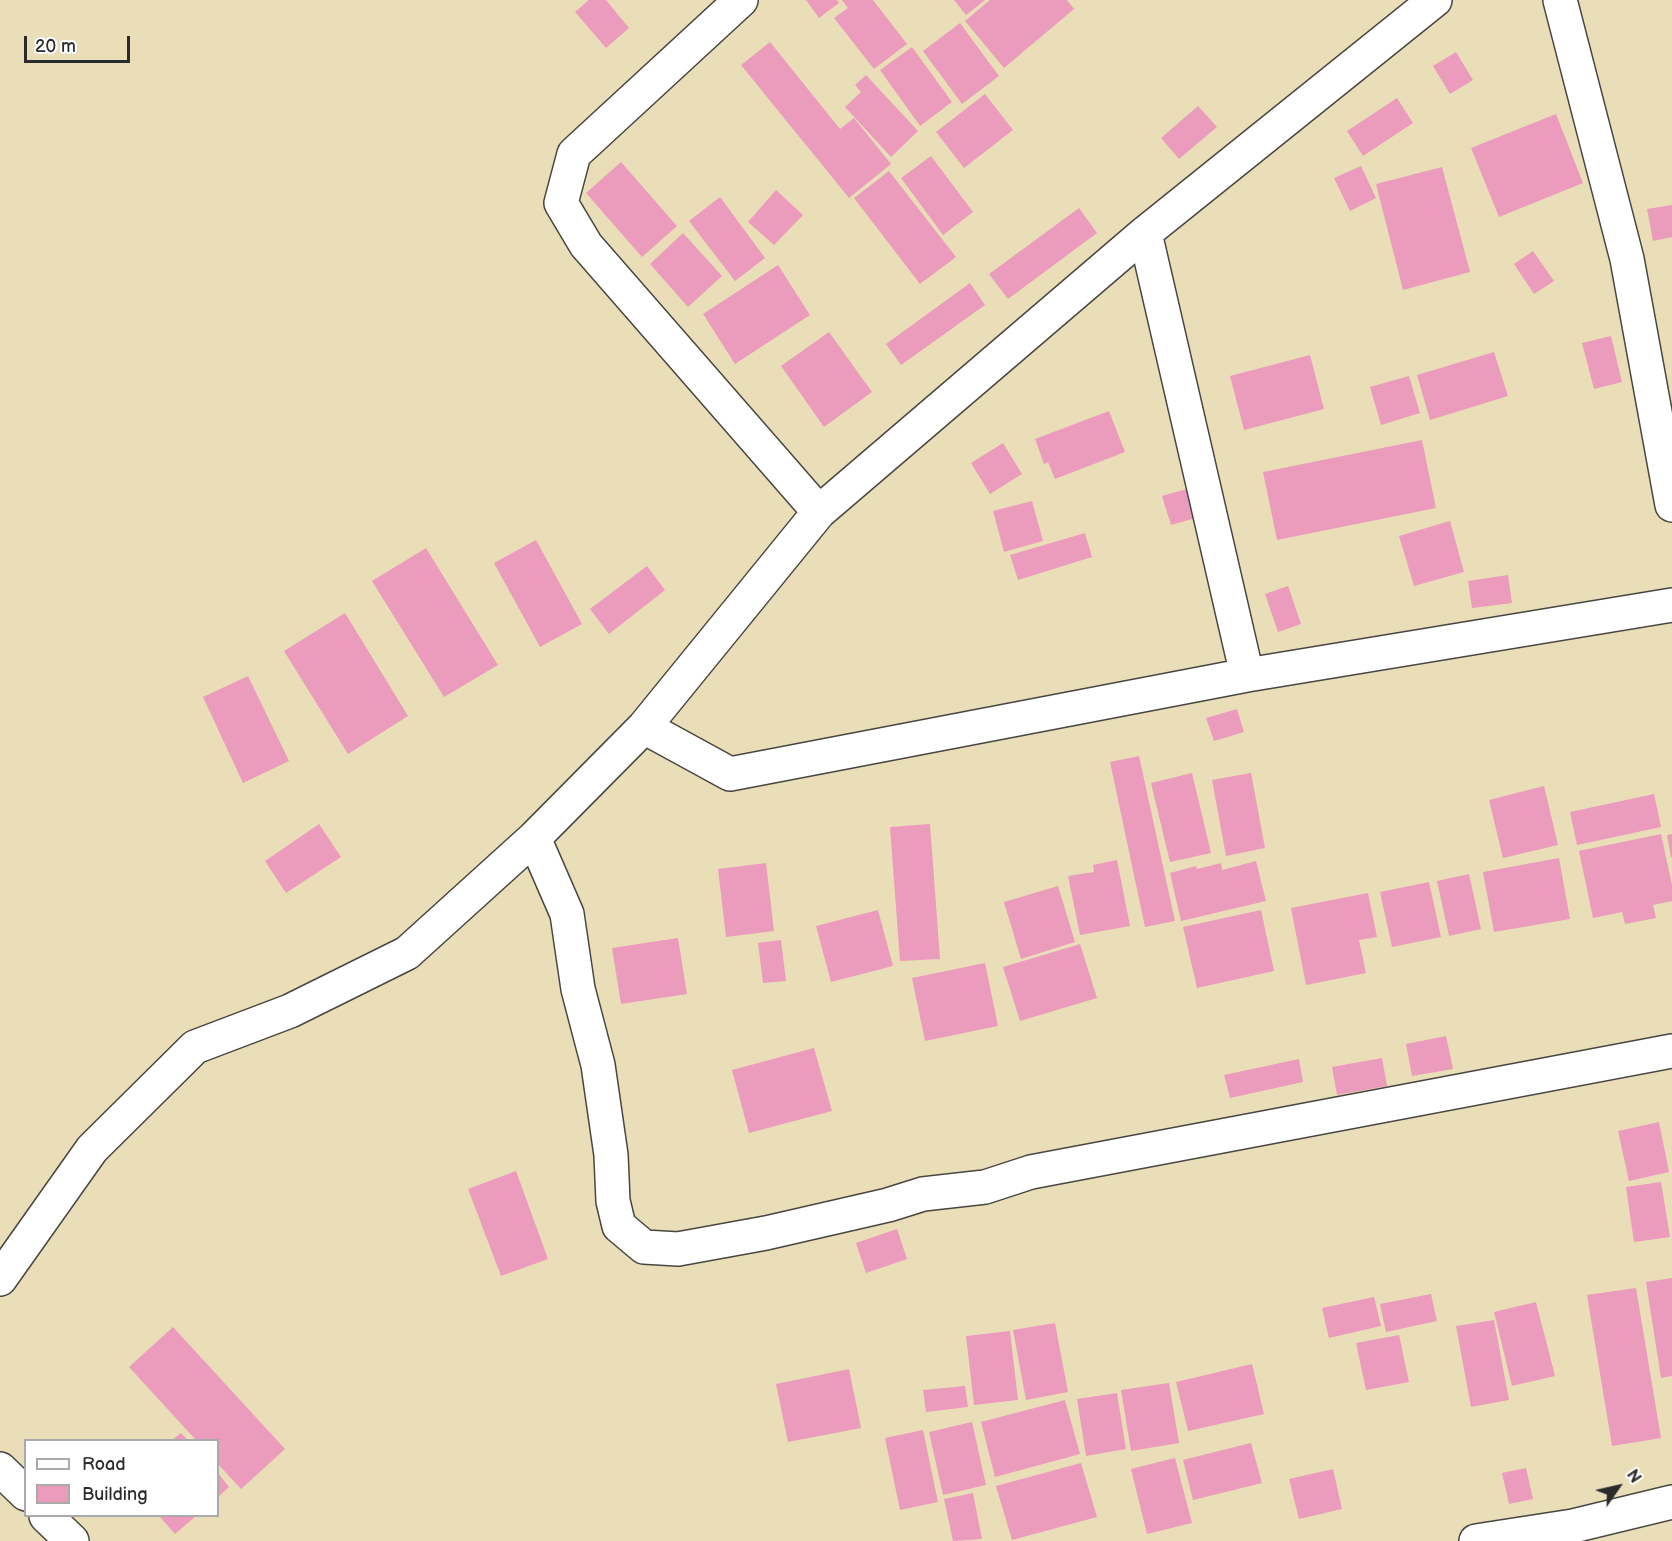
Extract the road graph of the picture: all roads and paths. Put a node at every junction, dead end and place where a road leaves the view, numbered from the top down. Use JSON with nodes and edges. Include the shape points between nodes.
{"nodes":[{"id":1,"x":741,"y":0,"type":"edge"},
{"id":2,"x":1435,"y":0,"type":"edge"},
{"id":3,"x":1560,"y":0,"type":"edge"},
{"id":4,"x":1146,"y":233,"type":"junction"},
{"id":5,"x":1672,"y":505,"type":"edge"},
{"id":6,"x":819,"y":512,"type":"junction"},
{"id":7,"x":1672,"y":605,"type":"edge"},
{"id":8,"x":1247,"y":675,"type":"junction"},
{"id":9,"x":644,"y":727,"type":"junction"},
{"id":10,"x":534,"y":838,"type":"junction"},
{"id":11,"x":1672,"y":1051,"type":"edge"},
{"id":12,"x":0,"y":1278,"type":"edge"},
{"id":13,"x":0,"y":1469,"type":"edge"},
{"id":14,"x":24,"y":1492,"type":"edge"},
{"id":15,"x":1672,"y":1502,"type":"edge"},
{"id":16,"x":48,"y":1517,"type":"edge"},
{"id":17,"x":72,"y":1541,"type":"edge"},
{"id":18,"x":1476,"y":1541,"type":"edge"}],
"edges":[{"from":1,"to":6,"type":"street","via":[[574,154],[561,203],[586,245]]},
{"from":2,"to":4,"type":"street"},
{"from":3,"to":5,"type":"street","via":[[1627,259]]},
{"from":4,"to":6,"type":"street"},
{"from":4,"to":8,"type":"street"},
{"from":6,"to":9,"type":"street"},
{"from":7,"to":8,"type":"street"},
{"from":8,"to":9,"type":"street","via":[[730,774]]},
{"from":9,"to":10,"type":"street"},
{"from":10,"to":11,"type":"street","via":[[567,914],[578,989],[599,1076],[611,1155],[613,1201],[620,1226],[644,1247],[678,1249],[766,1233],[923,1194],[985,1187],[1031,1172]]},
{"from":10,"to":12,"type":"street","via":[[407,953],[290,1011],[195,1047],[92,1149]]},
{"from":13,"to":14,"type":"street"},
{"from":15,"to":18,"type":"street","via":[[1573,1526]]},
{"from":16,"to":17,"type":"street"}]}
